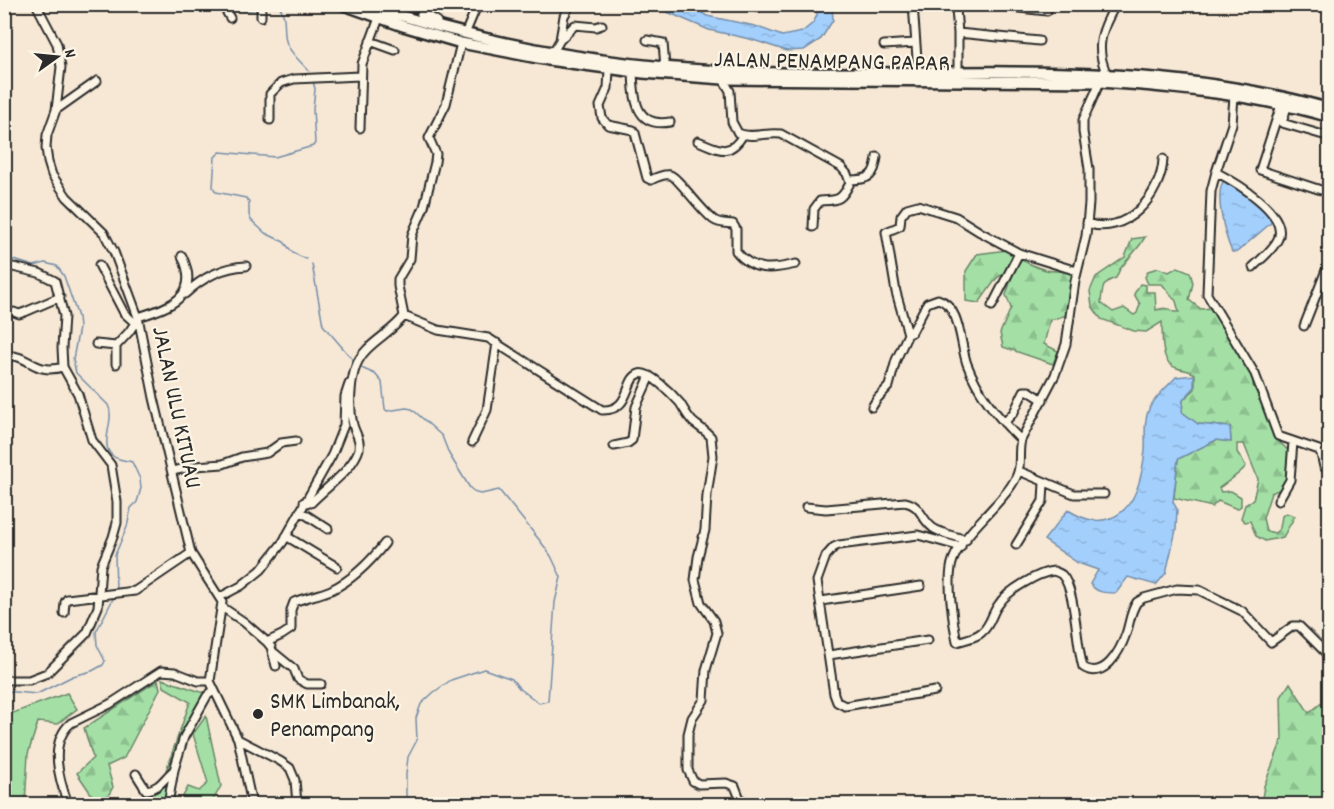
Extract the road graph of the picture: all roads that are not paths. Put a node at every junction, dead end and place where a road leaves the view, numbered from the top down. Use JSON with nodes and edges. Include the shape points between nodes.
{"nodes":[{"id":1,"x":36,"y":4,"type":"edge"},
{"id":2,"x":222,"y":4,"type":"edge"},
{"id":3,"x":261,"y":4,"type":"edge"},
{"id":4,"x":341,"y":4,"type":"edge"},
{"id":5,"x":365,"y":4,"type":"edge"},
{"id":6,"x":403,"y":4,"type":"edge"},
{"id":7,"x":417,"y":4,"type":"edge"},
{"id":8,"x":913,"y":4,"type":"edge"},
{"id":9,"x":961,"y":4,"type":"edge"},
{"id":10,"x":980,"y":4,"type":"edge"},
{"id":11,"x":1116,"y":4,"type":"edge"},
{"id":12,"x":570,"y":6,"type":"dead end"},
{"id":13,"x":476,"y":8,"type":"dead end"},
{"id":14,"x":1047,"y":11,"type":"dead end"},
{"id":15,"x":380,"y":14,"type":"junction"},
{"id":16,"x":261,"y":17,"type":"dead end"},
{"id":17,"x":230,"y":18,"type":"dead end"},
{"id":18,"x":411,"y":19,"type":"junction"},
{"id":19,"x":602,"y":25,"type":"dead end"},
{"id":20,"x":403,"y":26,"type":"junction"},
{"id":21,"x":442,"y":28,"type":"junction"},
{"id":22,"x":958,"y":33,"type":"junction"},
{"id":23,"x":463,"y":39,"type":"junction"},
{"id":24,"x":560,"y":40,"type":"junction"},
{"id":25,"x":647,"y":40,"type":"dead end"},
{"id":26,"x":370,"y":41,"type":"junction"},
{"id":27,"x":1039,"y":41,"type":"dead end"},
{"id":28,"x":915,"y":43,"type":"junction"},
{"id":29,"x":884,"y":45,"type":"dead end"},
{"id":30,"x":394,"y":50,"type":"dead end"},
{"id":31,"x":553,"y":52,"type":"junction"},
{"id":32,"x":665,"y":67,"type":"junction"},
{"id":33,"x":609,"y":70,"type":"junction"},
{"id":34,"x":633,"y":72,"type":"junction"},
{"id":35,"x":918,"y":72,"type":"junction"},
{"id":36,"x":958,"y":72,"type":"junction"},
{"id":37,"x":1107,"y":74,"type":"junction"},
{"id":38,"x":360,"y":76,"type":"junction"},
{"id":39,"x":723,"y":79,"type":"junction"},
{"id":40,"x":96,"y":81,"type":"dead end"},
{"id":41,"x":1100,"y":82,"type":"junction"},
{"id":42,"x":1234,"y":96,"type":"junction"},
{"id":43,"x":1284,"y":106,"type":"junction"},
{"id":44,"x":1329,"y":109,"type":"edge"},
{"id":45,"x":56,"y":110,"type":"junction"},
{"id":46,"x":1329,"y":117,"type":"edge"},
{"id":47,"x":270,"y":120,"type":"dead end"},
{"id":48,"x":670,"y":122,"type":"dead end"},
{"id":49,"x":360,"y":128,"type":"dead end"},
{"id":50,"x":743,"y":135,"type":"junction"},
{"id":51,"x":1329,"y":137,"type":"edge"},
{"id":52,"x":698,"y":141,"type":"dead end"},
{"id":53,"x":877,"y":157,"type":"dead end"},
{"id":54,"x":1163,"y":159,"type":"dead end"},
{"id":55,"x":1216,"y":172,"type":"junction"},
{"id":56,"x":850,"y":180,"type":"junction"},
{"id":57,"x":1329,"y":193,"type":"edge"},
{"id":58,"x":1087,"y":223,"type":"junction"},
{"id":59,"x":813,"y":227,"type":"dead end"},
{"id":60,"x":1020,"y":253,"type":"junction"},
{"id":61,"x":182,"y":256,"type":"dead end"},
{"id":62,"x":1329,"y":260,"type":"edge"},
{"id":63,"x":796,"y":264,"type":"dead end"},
{"id":64,"x":4,"y":265,"type":"edge"},
{"id":65,"x":99,"y":265,"type":"dead end"},
{"id":66,"x":246,"y":266,"type":"dead end"},
{"id":67,"x":1253,"y":267,"type":"dead end"},
{"id":68,"x":1077,"y":271,"type":"junction"},
{"id":69,"x":60,"y":297,"type":"junction"},
{"id":70,"x":179,"y":300,"type":"junction"},
{"id":71,"x":993,"y":306,"type":"dead end"},
{"id":72,"x":14,"y":312,"type":"dead end"},
{"id":73,"x":404,"y":316,"type":"junction"},
{"id":74,"x":137,"y":319,"type":"junction"},
{"id":75,"x":1304,"y":326,"type":"dead end"},
{"id":76,"x":908,"y":334,"type":"junction"},
{"id":77,"x":497,"y":343,"type":"junction"},
{"id":78,"x":96,"y":344,"type":"dead end"},
{"id":79,"x":116,"y":346,"type":"junction"},
{"id":80,"x":4,"y":357,"type":"edge"},
{"id":81,"x":116,"y":364,"type":"dead end"},
{"id":82,"x":63,"y":366,"type":"junction"},
{"id":83,"x":354,"y":371,"type":"junction"},
{"id":84,"x":650,"y":376,"type":"junction"},
{"id":85,"x":1043,"y":400,"type":"junction"},
{"id":86,"x":872,"y":407,"type":"dead end"},
{"id":87,"x":345,"y":416,"type":"junction"},
{"id":88,"x":1004,"y":423,"type":"junction"},
{"id":89,"x":353,"y":425,"type":"junction"},
{"id":90,"x":1021,"y":440,"type":"junction"},
{"id":91,"x":296,"y":441,"type":"dead end"},
{"id":92,"x":472,"y":442,"type":"dead end"},
{"id":93,"x":1293,"y":442,"type":"junction"},
{"id":94,"x":614,"y":447,"type":"dead end"},
{"id":95,"x":1324,"y":467,"type":"dead end"},
{"id":96,"x":172,"y":471,"type":"junction"},
{"id":97,"x":1019,"y":471,"type":"junction"},
{"id":98,"x":1044,"y":483,"type":"junction"},
{"id":99,"x":1104,"y":494,"type":"dead end"},
{"id":100,"x":1278,"y":501,"type":"dead end"},
{"id":101,"x":304,"y":502,"type":"junction"},
{"id":102,"x":806,"y":507,"type":"dead end"},
{"id":103,"x":300,"y":511,"type":"junction"},
{"id":104,"x":328,"y":529,"type":"dead end"},
{"id":105,"x":286,"y":536,"type":"junction"},
{"id":106,"x":966,"y":540,"type":"junction"},
{"id":107,"x":384,"y":543,"type":"dead end"},
{"id":108,"x":1016,"y":545,"type":"dead end"},
{"id":109,"x":961,"y":547,"type":"junction"},
{"id":110,"x":191,"y":553,"type":"junction"},
{"id":111,"x":337,"y":567,"type":"dead end"},
{"id":112,"x":921,"y":586,"type":"dead end"},
{"id":113,"x":99,"y":596,"type":"junction"},
{"id":114,"x":220,"y":597,"type":"junction"},
{"id":115,"x":820,"y":602,"type":"junction"},
{"id":116,"x":222,"y":607,"type":"junction"},
{"id":117,"x":64,"y":613,"type":"dead end"},
{"id":118,"x":928,"y":640,"type":"dead end"},
{"id":119,"x":267,"y":642,"type":"junction"},
{"id":120,"x":272,"y":651,"type":"junction"},
{"id":121,"x":829,"y":654,"type":"junction"},
{"id":122,"x":1329,"y":657,"type":"edge"},
{"id":123,"x":276,"y":666,"type":"dead end"},
{"id":124,"x":4,"y":680,"type":"edge"},
{"id":125,"x":210,"y":681,"type":"junction"},
{"id":126,"x":321,"y":684,"type":"dead end"},
{"id":127,"x":214,"y":690,"type":"junction"},
{"id":128,"x":935,"y":691,"type":"dead end"},
{"id":129,"x":238,"y":740,"type":"junction"},
{"id":130,"x":174,"y":770,"type":"junction"},
{"id":131,"x":136,"y":774,"type":"dead end"},
{"id":132,"x":68,"y":804,"type":"edge"},
{"id":133,"x":168,"y":804,"type":"edge"},
{"id":134,"x":252,"y":804,"type":"edge"},
{"id":135,"x":297,"y":804,"type":"edge"},
{"id":136,"x":742,"y":804,"type":"edge"}],
"edges":[{"from":1,"to":45,"type":"street","name":"JALAN ULU KITUAU","via":[[60,55]]},
{"from":2,"to":17,"type":"street"},
{"from":3,"to":16,"type":"street"},
{"from":4,"to":15,"type":"main road","name":"JALAN PENAMPANG PAPAR"},
{"from":5,"to":15,"type":"main road","name":"JALAN PENAMPANG PAPAR"},
{"from":6,"to":15,"type":"main road"},
{"from":7,"to":18,"type":"main road"},
{"from":7,"to":21,"type":"main road","via":[[422,14]]},
{"from":8,"to":28,"type":"street"},
{"from":9,"to":22,"type":"street","via":[[957,9]]},
{"from":10,"to":14,"type":"street"},
{"from":11,"to":37,"type":"street","via":[[1100,38]]},
{"from":12,"to":24,"type":"street"},
{"from":13,"to":23,"type":"street"},
{"from":15,"to":18,"type":"main road","name":"JALAN PENAMPANG PAPAR"},
{"from":15,"to":20,"type":"main road","name":"JALAN PENAMPANG PAPAR"},
{"from":15,"to":26,"type":"street"},
{"from":18,"to":20,"type":"main road"},
{"from":18,"to":21,"type":"main road","name":"JALAN PENAMPANG PAPAR"},
{"from":19,"to":24,"type":"street","via":[[575,25]]},
{"from":20,"to":23,"type":"main road","name":"JALAN PENAMPANG PAPAR"},
{"from":21,"to":23,"type":"main road","name":"JALAN PENAMPANG PAPAR"},
{"from":22,"to":27,"type":"street"},
{"from":22,"to":36,"type":"street"},
{"from":23,"to":31,"type":"main road","name":"JALAN PENAMPANG PAPAR"},
{"from":23,"to":33,"type":"main road","name":"JALAN PENAMPANG PAPAR"},
{"from":23,"to":73,"type":"street","via":[[446,104],[429,138],[436,154],[429,188],[412,235],[410,259],[398,279]]},
{"from":24,"to":31,"type":"street"},
{"from":25,"to":32,"type":"street","via":[[663,43]]},
{"from":26,"to":30,"type":"street"},
{"from":26,"to":38,"type":"street"},
{"from":28,"to":29,"type":"street"},
{"from":28,"to":35,"type":"street"},
{"from":31,"to":32,"type":"main road","name":"JALAN PENAMPANG PAPAR"},
{"from":32,"to":35,"type":"main road","name":"JALAN PENAMPANG PAPAR","via":[[783,73]]},
{"from":33,"to":34,"type":"main road","name":"JALAN PENAMPANG PAPAR"},
{"from":33,"to":63,"type":"street","via":[[608,88],[600,106],[602,118],[608,125],[633,130],[647,178],[672,175],[714,220],[733,224],[736,251],[748,263],[769,270]]},
{"from":34,"to":39,"type":"main road","name":"JALAN PENAMPANG PAPAR"},
{"from":34,"to":48,"type":"street","via":[[635,102],[641,113],[652,121]]},
{"from":35,"to":36,"type":"main road","name":"JALAN PENAMPANG PAPAR"},
{"from":36,"to":37,"type":"main road","name":"JALAN PENAMPANG PAPAR"},
{"from":37,"to":44,"type":"main road","name":"JALAN PENAMPANG PAPAR","via":[[1228,86]]},
{"from":38,"to":47,"type":"street","via":[[281,83],[270,94]]},
{"from":38,"to":49,"type":"street"},
{"from":39,"to":41,"type":"main road","name":"JALAN PENAMPANG PAPAR"},
{"from":39,"to":50,"type":"street","via":[[730,91],[734,127]]},
{"from":40,"to":45,"type":"street"},
{"from":41,"to":42,"type":"main road","name":"JALAN PENAMPANG PAPAR"},
{"from":41,"to":58,"type":"street","via":[[1083,120],[1089,170]]},
{"from":42,"to":43,"type":"main road","name":"JALAN PENAMPANG PAPAR"},
{"from":42,"to":55,"type":"street","via":[[1232,124]]},
{"from":43,"to":46,"type":"main road","name":"JALAN PENAMPANG PAPAR"},
{"from":43,"to":51,"type":"street","via":[[1282,123]]},
{"from":43,"to":57,"type":"street","via":[[1260,170]]},
{"from":45,"to":74,"type":"street","name":"JALAN ULU KITUAU","via":[[46,148],[52,175],[67,197],[104,233]]},
{"from":50,"to":52,"type":"street","via":[[736,146],[723,151]]},
{"from":50,"to":56,"type":"street","via":[[785,136],[841,167]]},
{"from":53,"to":56,"type":"street","via":[[870,176]]},
{"from":54,"to":58,"type":"street","via":[[1160,180],[1141,208],[1111,226]]},
{"from":55,"to":67,"type":"street","via":[[1268,208],[1277,220],[1277,242]]},
{"from":55,"to":93,"type":"street","via":[[1211,191],[1207,294],[1255,374],[1278,436]]},
{"from":56,"to":59,"type":"street","via":[[837,200],[817,204]]},
{"from":58,"to":68,"type":"street"},
{"from":60,"to":68,"type":"street"},
{"from":60,"to":71,"type":"street"},
{"from":60,"to":76,"type":"street","via":[[956,217],[918,205],[907,208],[900,226],[887,230],[886,236]]},
{"from":61,"to":70,"type":"street","via":[[188,267],[188,283]]},
{"from":62,"to":75,"type":"street"},
{"from":64,"to":69,"type":"street","via":[[47,275],[55,281]]},
{"from":65,"to":74,"type":"street","via":[[124,314]]},
{"from":66,"to":70,"type":"street","via":[[222,269]]},
{"from":68,"to":85,"type":"street","via":[[1066,345]]},
{"from":69,"to":72,"type":"street","via":[[19,314]]},
{"from":69,"to":82,"type":"street","via":[[65,325]]},
{"from":70,"to":74,"type":"street"},
{"from":73,"to":77,"type":"street","via":[[438,330]]},
{"from":73,"to":83,"type":"street","via":[[360,358]]},
{"from":74,"to":79,"type":"street"},
{"from":74,"to":96,"type":"street","name":"JALAN ULU KITUAU"},
{"from":76,"to":86,"type":"street","via":[[890,386]]},
{"from":76,"to":88,"type":"street","via":[[927,303],[938,299],[948,304],[970,370]]},
{"from":77,"to":84,"type":"street","via":[[602,410],[612,409],[625,399],[635,376]]},
{"from":77,"to":92,"type":"street","via":[[487,410]]},
{"from":78,"to":79,"type":"street"},
{"from":79,"to":81,"type":"street"},
{"from":80,"to":82,"type":"street","via":[[17,357],[47,370]]},
{"from":82,"to":113,"type":"street","via":[[78,394],[90,436],[114,474],[117,523],[101,566]]},
{"from":83,"to":87,"type":"street","via":[[345,396]]},
{"from":83,"to":89,"type":"street"},
{"from":84,"to":94,"type":"street","via":[[636,407],[632,440]]},
{"from":84,"to":136,"type":"street","via":[[675,397],[712,441],[705,530],[695,580],[701,603],[717,633],[706,670],[704,700],[690,725],[687,764],[689,776],[699,784],[735,786]]},
{"from":85,"to":88,"type":"street","via":[[1026,390]]},
{"from":85,"to":90,"type":"street"},
{"from":87,"to":89,"type":"street"},
{"from":87,"to":101,"type":"street","via":[[324,472]]},
{"from":88,"to":90,"type":"street"},
{"from":89,"to":101,"type":"street","via":[[360,446],[354,460],[311,503]]},
{"from":90,"to":97,"type":"street"},
{"from":91,"to":96,"type":"street","via":[[223,464]]},
{"from":93,"to":95,"type":"street","via":[[1318,450]]},
{"from":93,"to":100,"type":"street","via":[[1290,480]]},
{"from":96,"to":110,"type":"street","name":"JALAN ULU KITUAU"},
{"from":97,"to":98,"type":"street"},
{"from":97,"to":106,"type":"street"},
{"from":98,"to":99,"type":"street","via":[[1074,494]]},
{"from":98,"to":108,"type":"street","via":[[1043,501]]},
{"from":101,"to":103,"type":"street"},
{"from":102,"to":106,"type":"street","via":[[826,509],[905,502],[916,506],[935,529]]},
{"from":103,"to":104,"type":"street"},
{"from":103,"to":105,"type":"street"},
{"from":105,"to":111,"type":"street"},
{"from":105,"to":114,"type":"street","via":[[261,570]]},
{"from":106,"to":109,"type":"street"},
{"from":107,"to":119,"type":"street","via":[[376,555],[333,589],[294,602],[291,629]]},
{"from":109,"to":115,"type":"street","via":[[913,535],[834,547],[818,575]]},
{"from":109,"to":122,"type":"street","via":[[952,560],[951,578],[957,642],[981,633],[1000,601],[1014,590],[1054,571],[1068,585],[1078,652],[1088,670],[1101,669],[1113,660],[1137,602],[1184,589],[1199,590],[1237,607],[1271,642],[1299,626]]},
{"from":110,"to":113,"type":"street","via":[[135,591]]},
{"from":110,"to":114,"type":"street","name":"JALAN ULU KITUAU"},
{"from":112,"to":115,"type":"street"},
{"from":113,"to":117,"type":"street","via":[[67,599]]},
{"from":113,"to":124,"type":"street","via":[[87,633],[52,669],[29,680]]},
{"from":114,"to":116,"type":"street","name":"JALAN ULU KITUAU"},
{"from":115,"to":121,"type":"street"},
{"from":116,"to":119,"type":"street"},
{"from":116,"to":125,"type":"street","name":"JALAN ULU KITUAU"},
{"from":118,"to":121,"type":"street"},
{"from":119,"to":120,"type":"street"},
{"from":120,"to":123,"type":"street"},
{"from":120,"to":126,"type":"street","via":[[294,669],[298,679]]},
{"from":121,"to":128,"type":"street","via":[[834,697],[843,706]]},
{"from":125,"to":127,"type":"street"},
{"from":125,"to":132,"type":"street","via":[[161,672],[111,704],[71,723],[62,731],[57,747]]},
{"from":127,"to":129,"type":"street"},
{"from":127,"to":130,"type":"street","via":[[187,729]]},
{"from":129,"to":134,"type":"street"},
{"from":129,"to":135,"type":"street","via":[[290,768]]},
{"from":130,"to":131,"type":"street","via":[[151,790],[146,790]]},
{"from":130,"to":133,"type":"street"}]}
